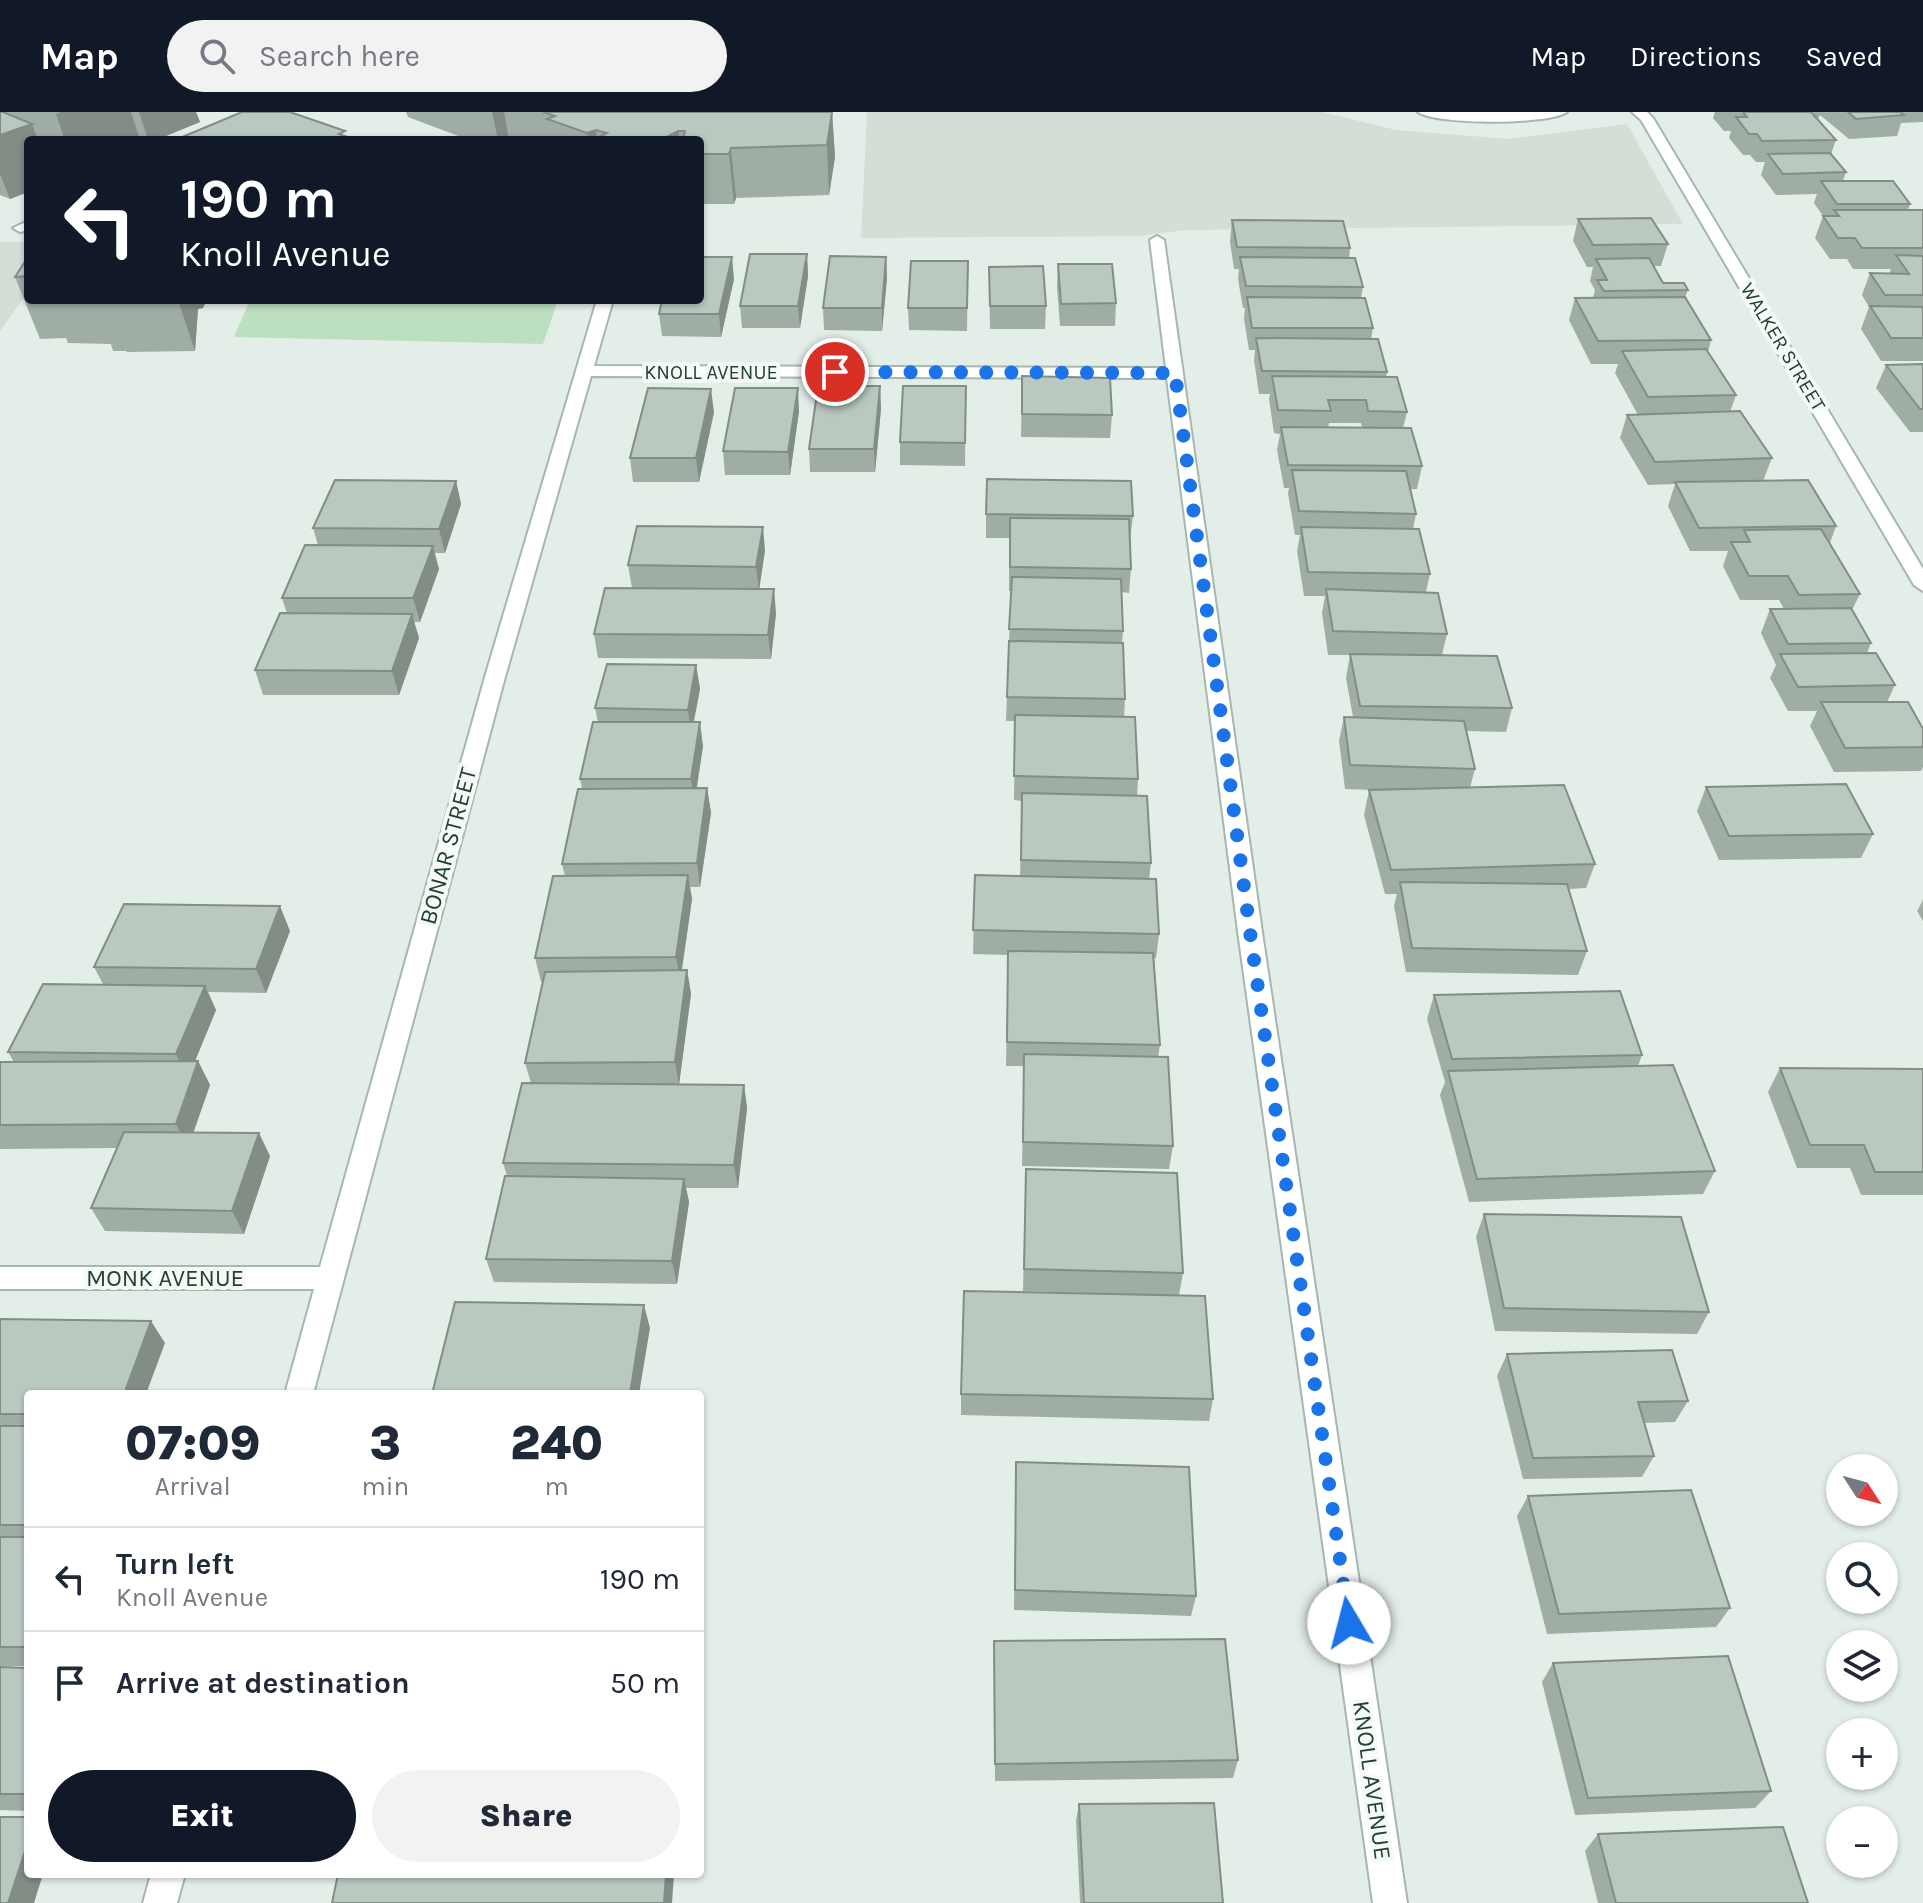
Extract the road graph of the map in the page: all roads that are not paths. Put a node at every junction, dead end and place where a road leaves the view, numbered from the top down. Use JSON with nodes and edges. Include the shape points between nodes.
{"nodes":[{"id":1,"x":1425,"y":112,"type":"edge"},
{"id":2,"x":1560,"y":112,"type":"edge"},
{"id":3,"x":1639,"y":112,"type":"edge"},
{"id":4,"x":1523,"y":115,"type":"edge"},
{"id":5,"x":1157,"y":240,"type":"dead end"},
{"id":6,"x":604,"y":304,"type":"edge"},
{"id":7,"x":583,"y":371,"type":"junction"},
{"id":8,"x":1175,"y":373,"type":"junction"},
{"id":9,"x":1923,"y":585,"type":"edge"},
{"id":10,"x":0,"y":1278,"type":"edge"},
{"id":11,"x":331,"y":1278,"type":"junction"},
{"id":12,"x":300,"y":1390,"type":"edge"},
{"id":13,"x":167,"y":1878,"type":"edge"},
{"id":14,"x":160,"y":1903,"type":"edge"},
{"id":15,"x":1390,"y":1903,"type":"edge"}],
"edges":[{"from":1,"to":4,"type":"street","via":[[1465,118]]},
{"from":2,"to":4,"type":"street"},
{"from":3,"to":9,"type":"street","name":"WALKER STREET"},
{"from":5,"to":8,"type":"street","name":"KNOLL AVENUE"},
{"from":6,"to":7,"type":"street","name":"BONAR STREET"},
{"from":7,"to":8,"type":"street","name":"KNOLL AVENUE"},
{"from":7,"to":11,"type":"street","name":"BONAR STREET"},
{"from":8,"to":15,"type":"street","name":"KNOLL AVENUE"},
{"from":10,"to":11,"type":"street","name":"MONK AVENUE"},
{"from":11,"to":12,"type":"street","name":"BONAR STREET"},
{"from":13,"to":14,"type":"street"}]}
